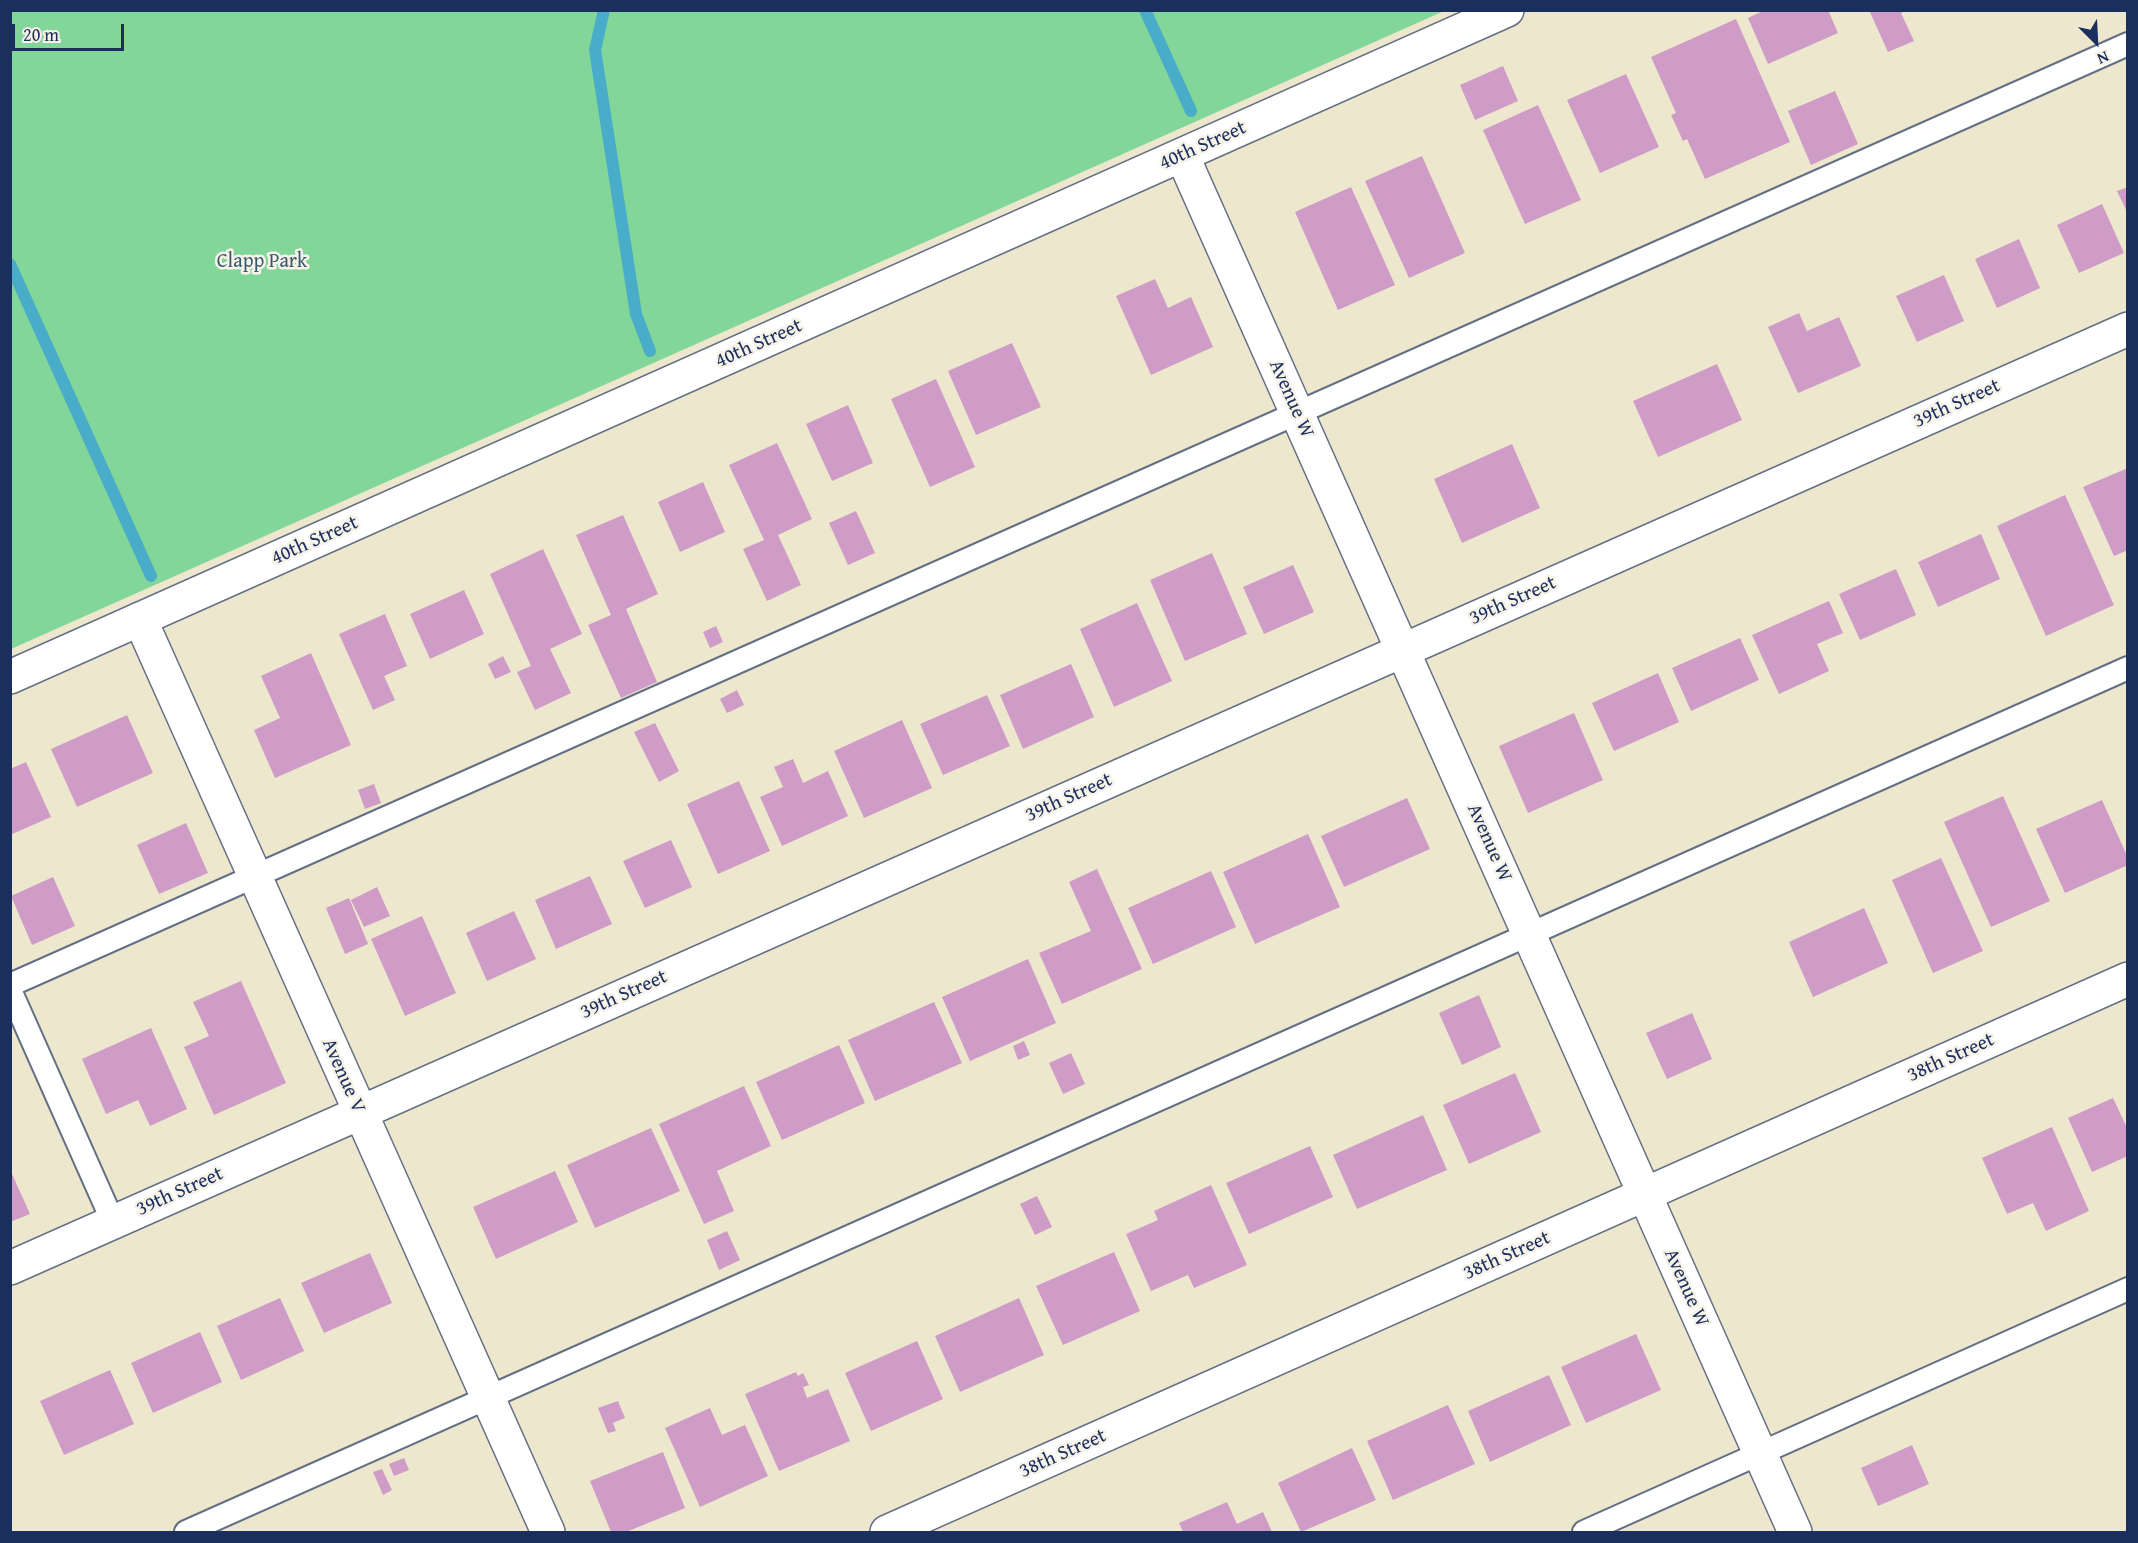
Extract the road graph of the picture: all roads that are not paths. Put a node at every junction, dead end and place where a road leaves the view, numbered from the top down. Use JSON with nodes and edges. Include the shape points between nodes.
{"nodes":[{"id":1,"x":1507,"y":10,"type":"edge"},
{"id":2,"x":2127,"y":44,"type":"edge"},
{"id":3,"x":1182,"y":155,"type":"junction"},
{"id":4,"x":2127,"y":329,"type":"edge"},
{"id":5,"x":1298,"y":414,"type":"junction"},
{"id":6,"x":140,"y":619,"type":"junction"},
{"id":7,"x":1403,"y":650,"type":"junction"},
{"id":8,"x":2127,"y":668,"type":"edge"},
{"id":9,"x":10,"y":677,"type":"edge"},
{"id":10,"x":254,"y":875,"type":"junction"},
{"id":11,"x":1529,"y":934,"type":"junction"},
{"id":12,"x":2127,"y":979,"type":"edge"},
{"id":13,"x":10,"y":988,"type":"edge"},
{"id":14,"x":359,"y":1112,"type":"junction"},
{"id":15,"x":1645,"y":1194,"type":"junction"},
{"id":16,"x":113,"y":1222,"type":"junction"},
{"id":17,"x":10,"y":1268,"type":"edge"},
{"id":18,"x":2127,"y":1289,"type":"edge"},
{"id":19,"x":488,"y":1399,"type":"junction"},
{"id":20,"x":1760,"y":1454,"type":"junction"},
{"id":21,"x":186,"y":1533,"type":"edge"},
{"id":22,"x":548,"y":1533,"type":"edge"},
{"id":23,"x":887,"y":1533,"type":"edge"},
{"id":24,"x":1584,"y":1533,"type":"edge"},
{"id":25,"x":1794,"y":1533,"type":"edge"}],
"edges":[{"from":1,"to":3,"type":"street","name":"40th Street"},
{"from":2,"to":5,"type":"lane"},
{"from":3,"to":5,"type":"street","name":"Avenue W"},
{"from":3,"to":6,"type":"street","name":"40th Street"},
{"from":4,"to":7,"type":"street","name":"39th Street"},
{"from":5,"to":7,"type":"street","name":"Avenue W"},
{"from":5,"to":10,"type":"lane"},
{"from":6,"to":9,"type":"street","name":"40th Street"},
{"from":6,"to":10,"type":"street","name":"Avenue V"},
{"from":7,"to":11,"type":"street","name":"Avenue W"},
{"from":7,"to":14,"type":"street","name":"39th Street"},
{"from":8,"to":11,"type":"lane"},
{"from":10,"to":13,"type":"lane"},
{"from":10,"to":14,"type":"street","name":"Avenue V"},
{"from":11,"to":15,"type":"street","name":"Avenue W"},
{"from":11,"to":19,"type":"lane"},
{"from":12,"to":15,"type":"street","name":"38th Street"},
{"from":13,"to":16,"type":"lane"},
{"from":14,"to":16,"type":"street","name":"39th Street"},
{"from":14,"to":19,"type":"street","name":"Avenue V"},
{"from":15,"to":20,"type":"street","name":"Avenue W"},
{"from":15,"to":23,"type":"street","name":"38th Street"},
{"from":16,"to":17,"type":"street","name":"39th Street"},
{"from":18,"to":20,"type":"lane"},
{"from":19,"to":21,"type":"lane"},
{"from":19,"to":22,"type":"street","name":"Avenue V"},
{"from":20,"to":24,"type":"lane"},
{"from":20,"to":25,"type":"street","name":"Avenue W"}]}
